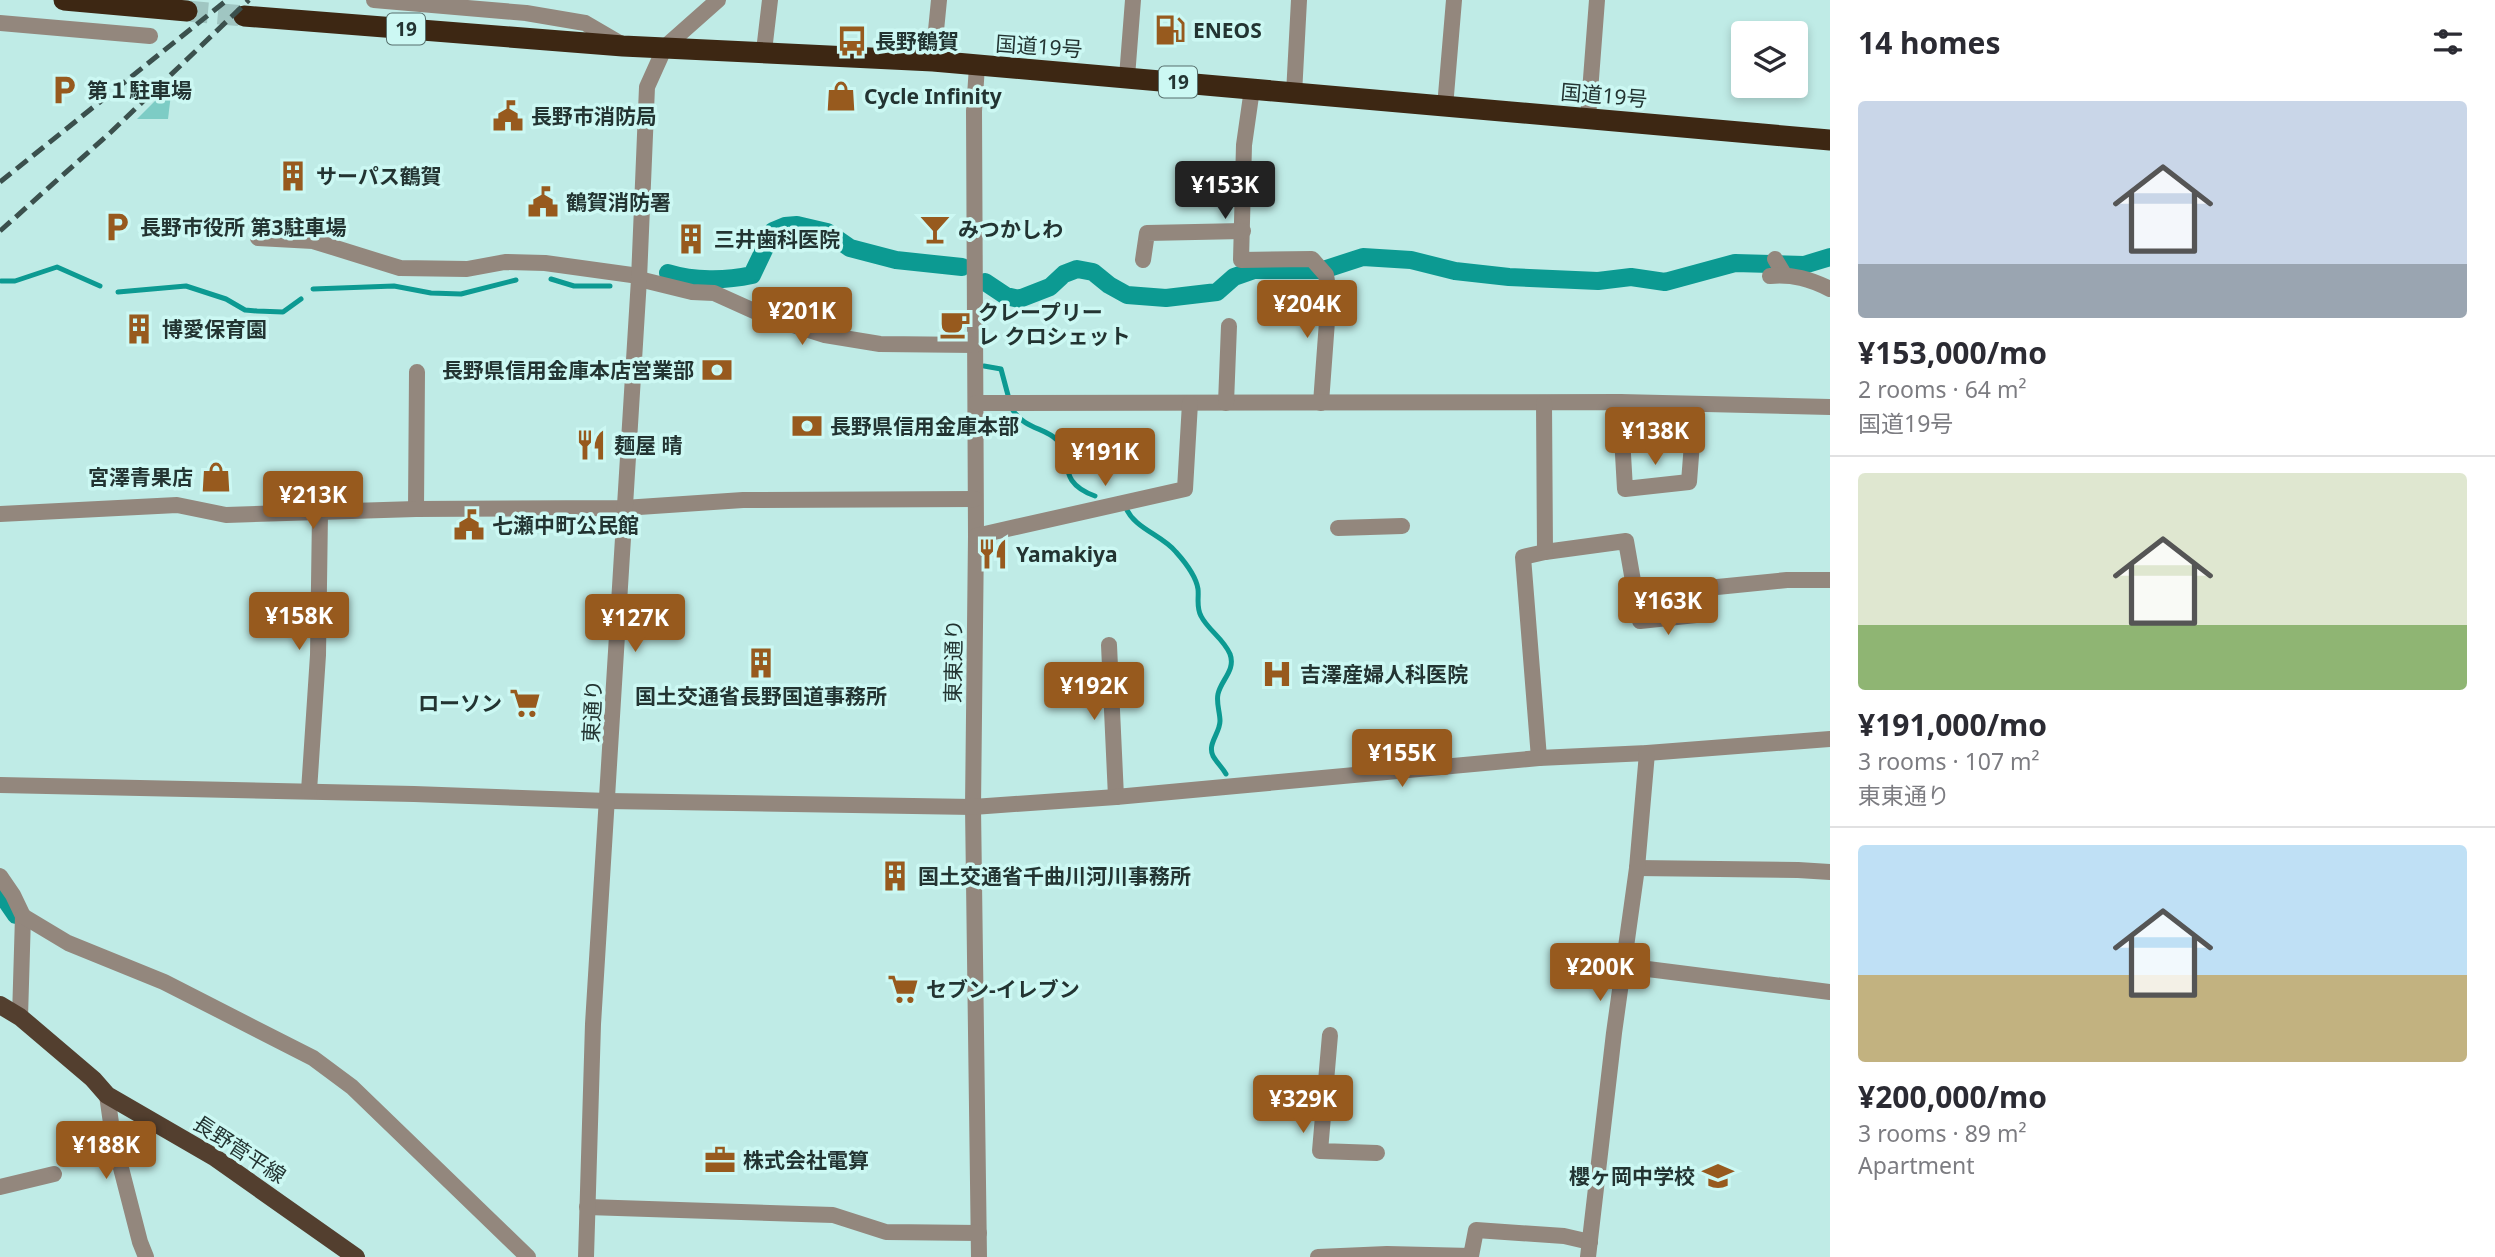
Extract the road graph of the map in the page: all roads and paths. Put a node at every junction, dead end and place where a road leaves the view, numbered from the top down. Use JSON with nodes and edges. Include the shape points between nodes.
{"nodes":[{"id":1,"x":64,"y":0,"type":"edge"},
{"id":2,"x":374,"y":0,"type":"edge"},
{"id":3,"x":718,"y":0,"type":"edge"},
{"id":4,"x":770,"y":0,"type":"edge"},
{"id":5,"x":939,"y":0,"type":"edge"},
{"id":6,"x":1133,"y":0,"type":"edge"},
{"id":7,"x":1299,"y":0,"type":"edge"},
{"id":8,"x":1454,"y":0,"type":"edge"},
{"id":9,"x":1597,"y":0,"type":"edge"},
{"id":10,"x":187,"y":11,"type":"tunnel mouth"},
{"id":11,"x":244,"y":16,"type":"tunnel mouth"},
{"id":12,"x":0,"y":23,"type":"edge"},
{"id":13,"x":150,"y":36,"type":"dead end"},
{"id":14,"x":623,"y":46,"type":"junction"},
{"id":15,"x":665,"y":47,"type":"junction"},
{"id":16,"x":764,"y":51,"type":"junction"},
{"id":17,"x":933,"y":61,"type":"junction"},
{"id":18,"x":977,"y":66,"type":"junction"},
{"id":19,"x":1127,"y":77,"type":"junction"},
{"id":20,"x":1252,"y":89,"type":"junction"},
{"id":21,"x":1294,"y":94,"type":"junction"},
{"id":22,"x":1445,"y":107,"type":"junction"},
{"id":23,"x":1588,"y":118,"type":"junction"},
{"id":24,"x":1830,"y":140,"type":"edge"},
{"id":25,"x":1243,"y":231,"type":"junction"},
{"id":26,"x":258,"y":238,"type":"dead end"},
{"id":27,"x":1143,"y":260,"type":"dead end"},
{"id":28,"x":1778,"y":270,"type":"dead end"},
{"id":29,"x":639,"y":278,"type":"junction"},
{"id":30,"x":1830,"y":289,"type":"edge"},
{"id":31,"x":1229,"y":326,"type":"dead end"},
{"id":32,"x":975,"y":345,"type":"junction"},
{"id":33,"x":417,"y":372,"type":"dead end"},
{"id":34,"x":1620,"y":402,"type":"junction"},
{"id":35,"x":976,"y":403,"type":"junction"},
{"id":36,"x":1190,"y":403,"type":"junction"},
{"id":37,"x":1226,"y":403,"type":"junction"},
{"id":38,"x":1321,"y":403,"type":"junction"},
{"id":39,"x":1544,"y":403,"type":"junction"},
{"id":40,"x":1695,"y":404,"type":"junction"},
{"id":41,"x":1830,"y":407,"type":"edge"},
{"id":42,"x":975,"y":499,"type":"junction"},
{"id":43,"x":625,"y":508,"type":"junction"},
{"id":44,"x":416,"y":509,"type":"junction"},
{"id":45,"x":320,"y":513,"type":"junction"},
{"id":46,"x":0,"y":514,"type":"edge"},
{"id":47,"x":1402,"y":526,"type":"dead end"},
{"id":48,"x":1338,"y":528,"type":"dead end"},
{"id":49,"x":976,"y":536,"type":"junction"},
{"id":50,"x":1545,"y":552,"type":"junction"},
{"id":51,"x":1830,"y":580,"type":"edge"},
{"id":52,"x":1109,"y":645,"type":"dead end"},
{"id":53,"x":1830,"y":739,"type":"edge"},
{"id":54,"x":1647,"y":753,"type":"junction"},
{"id":55,"x":1539,"y":758,"type":"junction"},
{"id":56,"x":0,"y":785,"type":"edge"},
{"id":57,"x":309,"y":791,"type":"junction"},
{"id":58,"x":1116,"y":797,"type":"junction"},
{"id":59,"x":608,"y":801,"type":"junction"},
{"id":60,"x":973,"y":807,"type":"junction"},
{"id":61,"x":1637,"y":868,"type":"junction"},
{"id":62,"x":1830,"y":872,"type":"edge"},
{"id":63,"x":0,"y":876,"type":"edge"},
{"id":64,"x":23,"y":916,"type":"junction"},
{"id":65,"x":1624,"y":966,"type":"junction"},
{"id":66,"x":1830,"y":992,"type":"edge"},
{"id":67,"x":0,"y":1005,"type":"edge"},
{"id":68,"x":20,"y":1017,"type":"junction"},
{"id":69,"x":1330,"y":1035,"type":"dead end"},
{"id":70,"x":107,"y":1095,"type":"junction"},
{"id":71,"x":1377,"y":1153,"type":"dead end"},
{"id":72,"x":54,"y":1174,"type":"dead end"},
{"id":73,"x":0,"y":1187,"type":"edge"},
{"id":74,"x":587,"y":1207,"type":"junction"},
{"id":75,"x":979,"y":1233,"type":"junction"},
{"id":76,"x":1589,"y":1250,"type":"edge"},
{"id":77,"x":146,"y":1257,"type":"edge"},
{"id":78,"x":356,"y":1257,"type":"edge"},
{"id":79,"x":528,"y":1257,"type":"edge"},
{"id":80,"x":586,"y":1257,"type":"edge"},
{"id":81,"x":979,"y":1257,"type":"edge"},
{"id":82,"x":1318,"y":1257,"type":"edge"}],
"edges":[{"from":1,"to":10,"type":"highway"},
{"from":2,"to":14,"type":"street","via":[[526,13],[585,23]]},
{"from":3,"to":15,"type":"street"},
{"from":4,"to":16,"type":"street"},
{"from":5,"to":17,"type":"street"},
{"from":6,"to":19,"type":"street"},
{"from":7,"to":21,"type":"street"},
{"from":8,"to":22,"type":"street"},
{"from":9,"to":23,"type":"street"},
{"from":11,"to":14,"type":"highway","name":"国道19号","number":"19"},
{"from":12,"to":13,"type":"street"},
{"from":14,"to":15,"type":"highway","name":"国道19号","number":"19"},
{"from":15,"to":16,"type":"highway","name":"国道19号","number":"19"},
{"from":15,"to":29,"type":"street","name":"東通り","via":[[647,87]]},
{"from":16,"to":17,"type":"highway","name":"国道19号","number":"19"},
{"from":17,"to":18,"type":"highway","name":"国道19号","number":"19"},
{"from":18,"to":19,"type":"highway","name":"国道19号","number":"19"},
{"from":18,"to":32,"type":"street","name":"東東通り"},
{"from":19,"to":20,"type":"highway","name":"国道19号","number":"19"},
{"from":20,"to":21,"type":"highway","name":"国道19号","number":"19"},
{"from":20,"to":25,"type":"street","via":[[1244,145]]},
{"from":21,"to":22,"type":"highway","name":"国道19号","number":"19"},
{"from":22,"to":23,"type":"highway","name":"国道19号","number":"19"},
{"from":23,"to":24,"type":"highway","name":"国道19号","number":"19"},
{"from":25,"to":27,"type":"street","via":[[1147,233]]},
{"from":25,"to":38,"type":"street","via":[[1241,260],[1312,259],[1323,271],[1329,294]]},
{"from":26,"to":29,"type":"street","via":[[313,241],[400,268],[545,263]]},
{"from":28,"to":30,"type":"street"},
{"from":29,"to":32,"type":"street","via":[[715,293],[765,316],[825,335],[880,344]]},
{"from":29,"to":43,"type":"street","name":"東通り"},
{"from":31,"to":37,"type":"street"},
{"from":32,"to":35,"type":"street","name":"東東通り"},
{"from":33,"to":44,"type":"street"},
{"from":34,"to":39,"type":"street"},
{"from":34,"to":40,"type":"street"},
{"from":34,"to":40,"type":"street","via":[[1625,489],[1689,482]]},
{"from":35,"to":36,"type":"street"},
{"from":35,"to":42,"type":"street","name":"東東通り"},
{"from":36,"to":37,"type":"street"},
{"from":36,"to":49,"type":"street","via":[[1185,489]]},
{"from":37,"to":38,"type":"street"},
{"from":38,"to":39,"type":"street"},
{"from":39,"to":50,"type":"street"},
{"from":40,"to":41,"type":"street"},
{"from":42,"to":43,"type":"street","via":[[743,500]]},
{"from":42,"to":49,"type":"street","name":"東東通り"},
{"from":43,"to":44,"type":"street"},
{"from":43,"to":59,"type":"street","name":"東通り"},
{"from":44,"to":45,"type":"street"},
{"from":45,"to":46,"type":"street","via":[[226,514],[177,505]]},
{"from":45,"to":57,"type":"street","via":[[318,655]]},
{"from":47,"to":48,"type":"street"},
{"from":49,"to":60,"type":"street","name":"東東通り"},
{"from":50,"to":51,"type":"street","via":[[1626,541],[1640,621],[1696,615],[1697,589]]},
{"from":50,"to":55,"type":"street","via":[[1523,557]]},
{"from":52,"to":58,"type":"street"},
{"from":53,"to":54,"type":"street"},
{"from":54,"to":55,"type":"street"},
{"from":54,"to":61,"type":"street"},
{"from":55,"to":58,"type":"street"},
{"from":56,"to":57,"type":"street"},
{"from":57,"to":59,"type":"street"},
{"from":58,"to":60,"type":"street"},
{"from":59,"to":60,"type":"street"},
{"from":59,"to":74,"type":"street","name":"東通り","via":[[593,1020]]},
{"from":60,"to":75,"type":"street","name":"東東通り"},
{"from":61,"to":62,"type":"street"},
{"from":61,"to":65,"type":"street"},
{"from":63,"to":64,"type":"street"},
{"from":64,"to":68,"type":"street"},
{"from":64,"to":79,"type":"street","via":[[68,943],[164,982],[313,1058],[352,1087]]},
{"from":65,"to":66,"type":"street"},
{"from":65,"to":76,"type":"street"},
{"from":67,"to":68,"type":"main road","name":"長野菅平線"},
{"from":68,"to":70,"type":"main road","name":"長野菅平線"},
{"from":69,"to":71,"type":"street","via":[[1320,1151]]},
{"from":70,"to":77,"type":"street","via":[[113,1137]]},
{"from":70,"to":78,"type":"main road","name":"長野菅平線","via":[[214,1157]]},
{"from":72,"to":73,"type":"street"},
{"from":74,"to":75,"type":"street","via":[[833,1215],[886,1232]]},
{"from":74,"to":80,"type":"street","name":"東通り"},
{"from":75,"to":81,"type":"street","name":"東東通り"},
{"from":76,"to":82,"type":"street","via":[[1564,1236],[1476,1230],[1471,1256]]}]}
